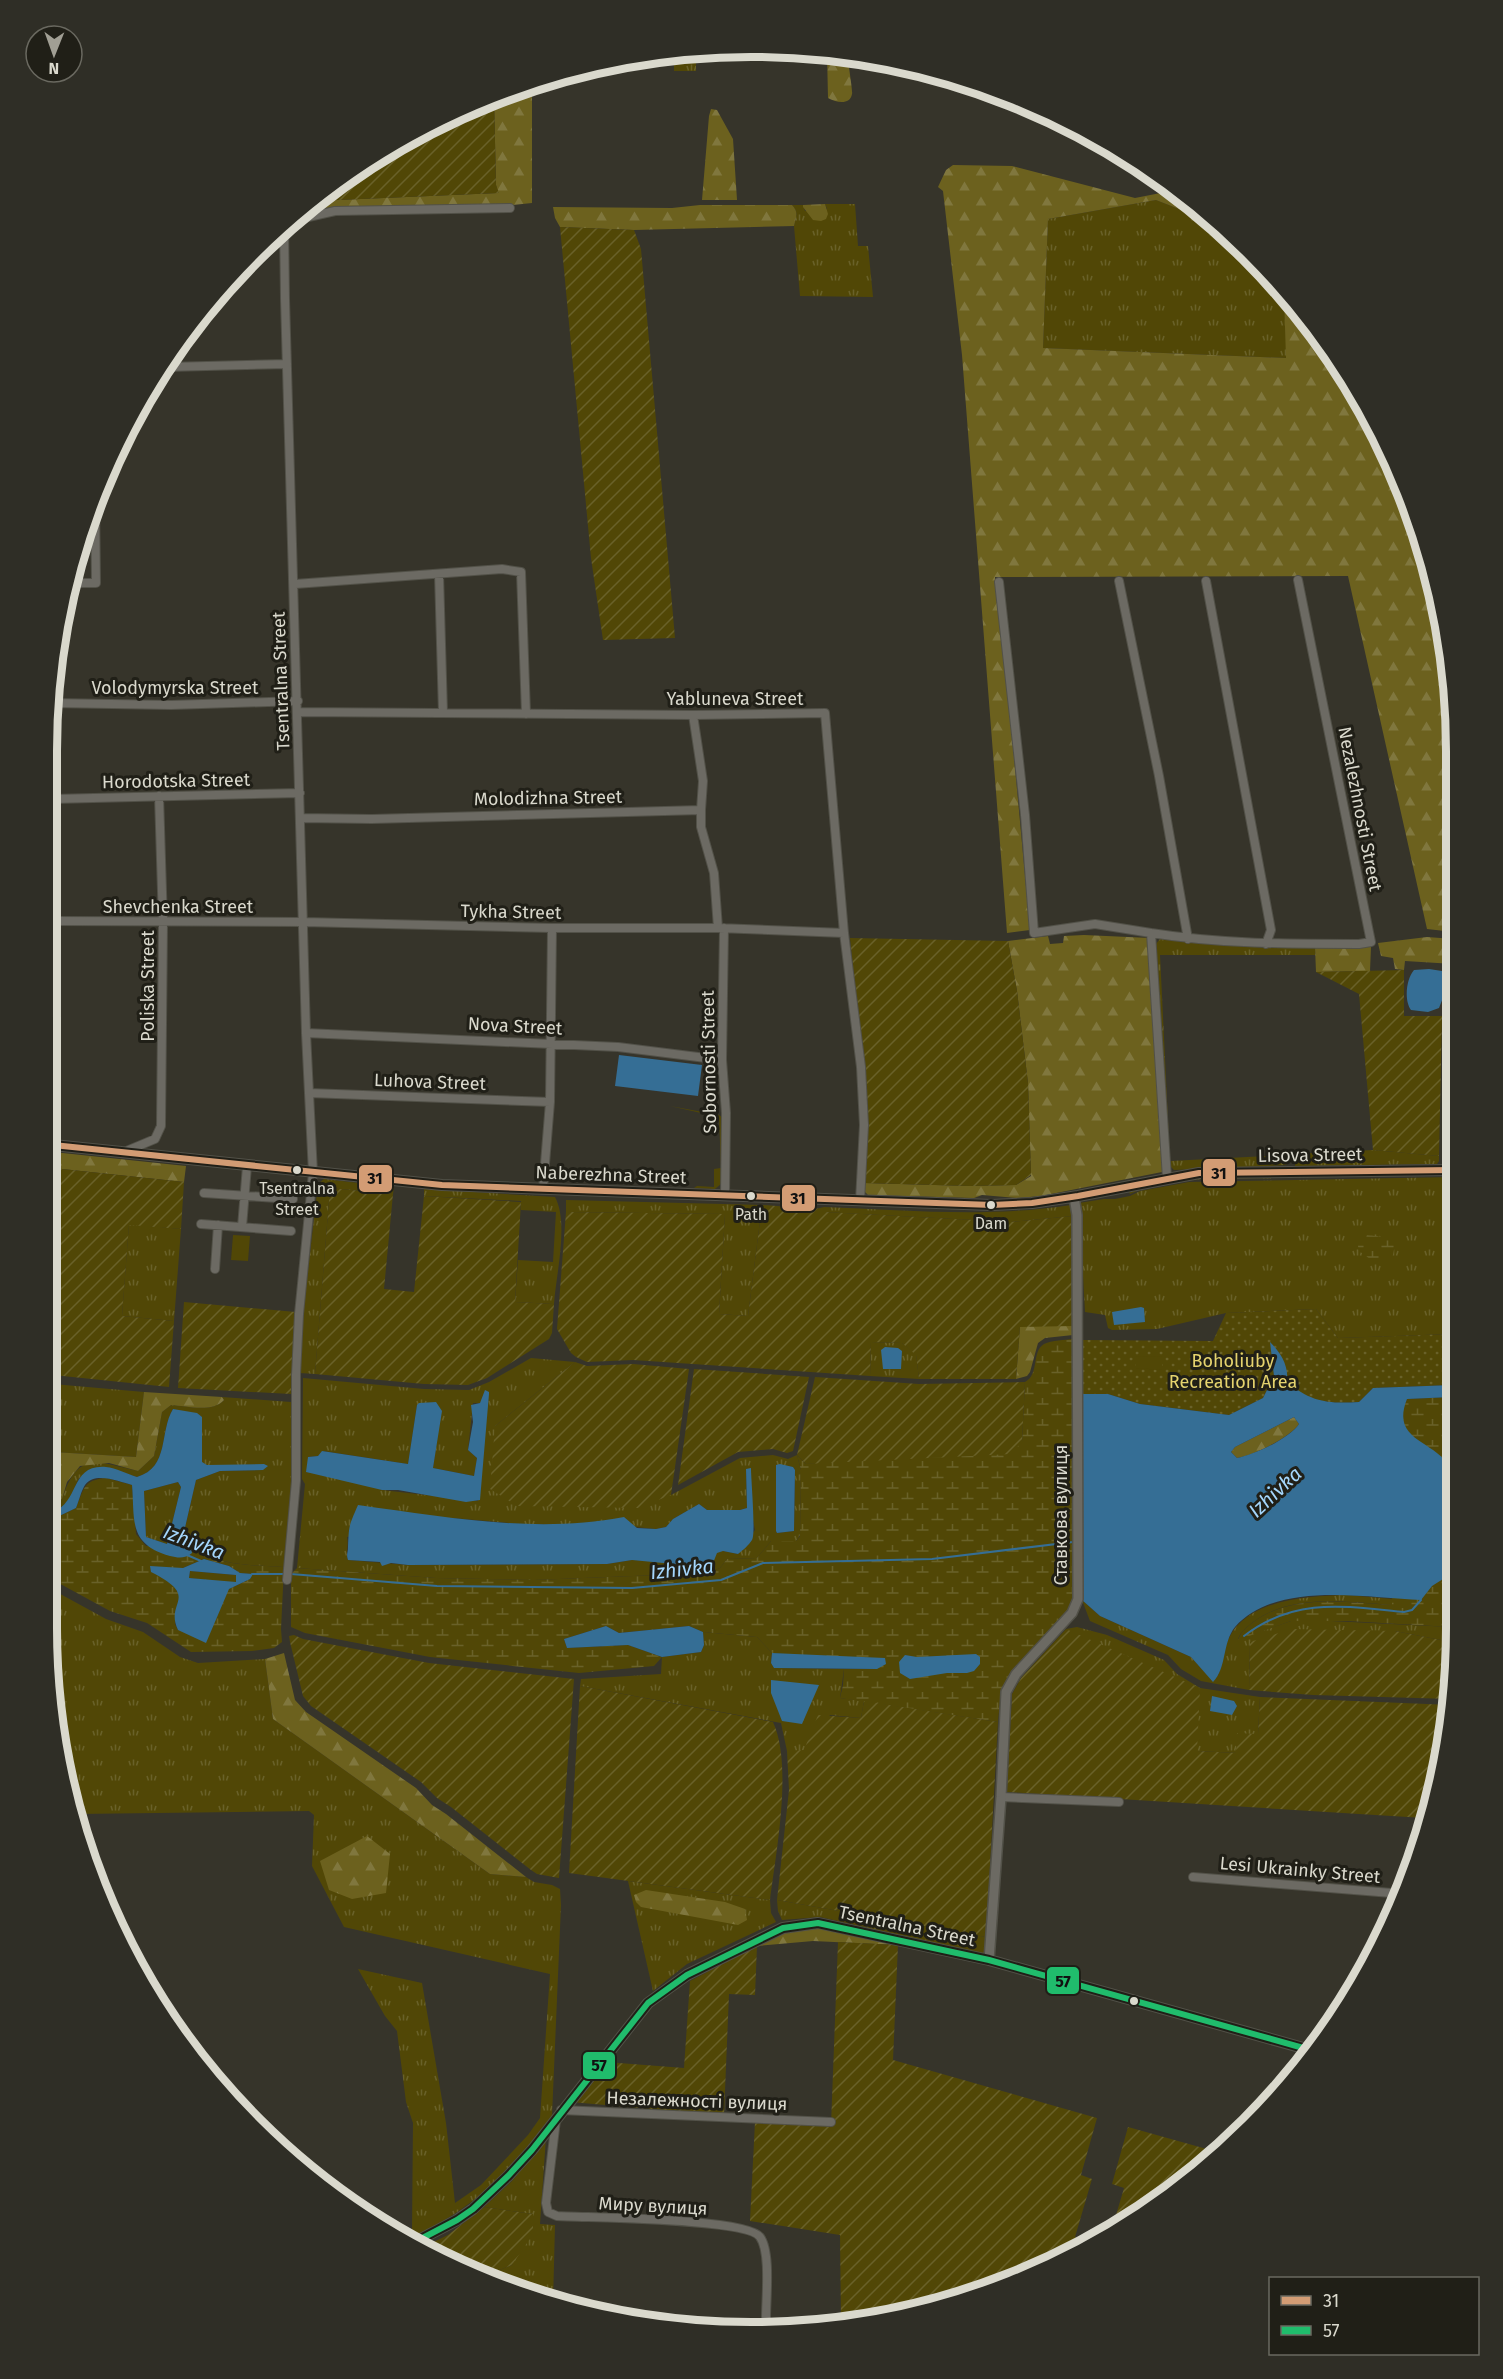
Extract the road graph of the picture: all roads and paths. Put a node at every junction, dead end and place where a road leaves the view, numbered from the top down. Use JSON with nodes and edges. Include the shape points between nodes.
{"nodes":[{"id":1,"x":510,"y":208,"type":"dead end"},
{"id":2,"x":308,"y":218,"type":"edge"},
{"id":3,"x":286,"y":236,"type":"edge"},
{"id":4,"x":287,"y":364,"type":"junction"},
{"id":5,"x":173,"y":367,"type":"edge"},
{"id":6,"x":95,"y":525,"type":"edge"},
{"id":7,"x":439,"y":574,"type":"junction"},
{"id":8,"x":1206,"y":580,"type":"dead end"},
{"id":9,"x":1298,"y":580,"type":"dead end"},
{"id":10,"x":1119,"y":581,"type":"dead end"},
{"id":11,"x":999,"y":582,"type":"dead end"},
{"id":12,"x":78,"y":583,"type":"edge"},
{"id":13,"x":295,"y":584,"type":"junction"},
{"id":14,"x":298,"y":701,"type":"junction"},
{"id":15,"x":58,"y":703,"type":"edge"},
{"id":16,"x":298,"y":712,"type":"junction"},
{"id":17,"x":443,"y":713,"type":"junction"},
{"id":18,"x":526,"y":714,"type":"junction"},
{"id":19,"x":693,"y":715,"type":"junction"},
{"id":20,"x":300,"y":793,"type":"junction"},
{"id":21,"x":159,"y":796,"type":"junction"},
{"id":22,"x":57,"y":799,"type":"edge"},
{"id":23,"x":701,"y":810,"type":"junction"},
{"id":24,"x":300,"y":818,"type":"junction"},
{"id":25,"x":57,"y":921,"type":"edge"},
{"id":26,"x":304,"y":922,"type":"junction"},
{"id":27,"x":163,"y":923,"type":"junction"},
{"id":28,"x":552,"y":928,"type":"junction"},
{"id":29,"x":721,"y":928,"type":"junction"},
{"id":30,"x":844,"y":933,"type":"junction"},
{"id":31,"x":1151,"y":933,"type":"junction"},
{"id":32,"x":1188,"y":939,"type":"junction"},
{"id":33,"x":1266,"y":944,"type":"junction"},
{"id":34,"x":306,"y":1033,"type":"junction"},
{"id":35,"x":551,"y":1042,"type":"junction"},
{"id":36,"x":722,"y":1060,"type":"junction"},
{"id":37,"x":309,"y":1093,"type":"junction"},
{"id":38,"x":550,"y":1102,"type":"junction"},
{"id":39,"x":57,"y":1146,"type":"edge"},
{"id":40,"x":123,"y":1153,"type":"junction"},
{"id":41,"x":247,"y":1166,"type":"junction"},
{"id":42,"x":1446,"y":1170,"type":"edge"},
{"id":43,"x":313,"y":1173,"type":"junction"},
{"id":44,"x":1167,"y":1178,"type":"junction"},
{"id":45,"x":543,"y":1188,"type":"junction"},
{"id":46,"x":204,"y":1193,"type":"dead end"},
{"id":47,"x":244,"y":1196,"type":"junction"},
{"id":48,"x":725,"y":1196,"type":"junction"},
{"id":49,"x":1074,"y":1197,"type":"junction"},
{"id":50,"x":293,"y":1199,"type":"dead end"},
{"id":51,"x":861,"y":1201,"type":"junction"},
{"id":52,"x":201,"y":1224,"type":"dead end"},
{"id":53,"x":218,"y":1225,"type":"junction"},
{"id":54,"x":242,"y":1227,"type":"junction"},
{"id":55,"x":291,"y":1231,"type":"dead end"},
{"id":56,"x":215,"y":1269,"type":"dead end"},
{"id":57,"x":287,"y":1580,"type":"dead end"},
{"id":58,"x":1001,"y":1797,"type":"junction"},
{"id":59,"x":1119,"y":1802,"type":"dead end"},
{"id":60,"x":1193,"y":1877,"type":"dead end"},
{"id":61,"x":1393,"y":1893,"type":"edge"},
{"id":62,"x":989,"y":1956,"type":"junction"},
{"id":63,"x":1304,"y":2048,"type":"edge"},
{"id":64,"x":559,"y":2114,"type":"junction"},
{"id":65,"x":831,"y":2122,"type":"dead end"},
{"id":66,"x":422,"y":2239,"type":"edge"},
{"id":67,"x":766,"y":2318,"type":"dead end"}],
"edges":[{"from":1,"to":2,"type":"street","via":[[335,211]]},
{"from":3,"to":4,"type":"street","name":"Tsentralna Street"},
{"from":4,"to":5,"type":"street"},
{"from":4,"to":13,"type":"street","name":"Tsentralna Street"},
{"from":6,"to":12,"type":"street","via":[[96,583]]},
{"from":7,"to":13,"type":"street"},
{"from":7,"to":17,"type":"street"},
{"from":7,"to":18,"type":"street","via":[[502,569],[521,572]]},
{"from":8,"to":33,"type":"street","via":[[1271,930]]},
{"from":9,"to":33,"type":"street","name":"Nezalezhnosti Street","via":[[1371,942]]},
{"from":10,"to":32,"type":"street"},
{"from":11,"to":31,"type":"street","name":"Nezalezhnosti Street","via":[[1034,933],[1095,924]]},
{"from":13,"to":14,"type":"street","name":"Tsentralna Street"},
{"from":14,"to":15,"type":"street","name":"Volodymyrska Street"},
{"from":14,"to":16,"type":"street","name":"Tsentralna Street"},
{"from":16,"to":17,"type":"street","name":"Yabluneva Street"},
{"from":16,"to":20,"type":"street","name":"Tsentralna Street"},
{"from":17,"to":18,"type":"street","name":"Yabluneva Street"},
{"from":18,"to":19,"type":"street","name":"Yabluneva Street"},
{"from":19,"to":23,"type":"street","via":[[703,781]]},
{"from":19,"to":30,"type":"street","name":"Yabluneva Street","via":[[825,713]]},
{"from":20,"to":21,"type":"street","name":"Horodotska Street"},
{"from":20,"to":24,"type":"street","name":"Tsentralna Street"},
{"from":21,"to":22,"type":"street","name":"Horodotska Street"},
{"from":21,"to":27,"type":"street","name":"Poliska Street"},
{"from":23,"to":24,"type":"street","name":"Molodizhna Street"},
{"from":23,"to":29,"type":"street"},
{"from":24,"to":26,"type":"street","name":"Tsentralna Street"},
{"from":25,"to":27,"type":"street","name":"Shevchenka Street"},
{"from":26,"to":27,"type":"street","name":"Shevchenka Street"},
{"from":26,"to":28,"type":"street","name":"Tykha Street"},
{"from":26,"to":34,"type":"street","name":"Tsentralna Street"},
{"from":27,"to":40,"type":"street","name":"Poliska Street","via":[[161,1126],[155,1139]]},
{"from":28,"to":29,"type":"street","name":"Tykha Street"},
{"from":28,"to":35,"type":"street"},
{"from":29,"to":30,"type":"street","name":"Tykha Street"},
{"from":29,"to":36,"type":"street","name":"Sobornosti Street"},
{"from":30,"to":51,"type":"street","name":"Yabluneva Street","via":[[861,1067]]},
{"from":31,"to":32,"type":"street","name":"Nezalezhnosti Street"},
{"from":31,"to":44,"type":"street"},
{"from":32,"to":33,"type":"street","name":"Nezalezhnosti Street"},
{"from":34,"to":35,"type":"street","name":"Nova Street"},
{"from":34,"to":37,"type":"street","name":"Tsentralna Street"},
{"from":35,"to":36,"type":"street","name":"Nova Street"},
{"from":35,"to":38,"type":"street"},
{"from":36,"to":48,"type":"street","name":"Sobornosti Street"},
{"from":37,"to":38,"type":"street","name":"Luhova Street"},
{"from":37,"to":43,"type":"street","name":"Tsentralna Street"},
{"from":38,"to":45,"type":"street"},
{"from":39,"to":40,"type":"street","name":"Naberezhna Street"},
{"from":40,"to":41,"type":"street","name":"Naberezhna Street"},
{"from":41,"to":43,"type":"street","name":"Naberezhna Street"},
{"from":41,"to":47,"type":"street"},
{"from":42,"to":44,"type":"street","name":"Lisova Street","via":[[1198,1173]]},
{"from":43,"to":45,"type":"street","name":"Naberezhna Street","via":[[442,1185]]},
{"from":43,"to":57,"type":"street","via":[[299,1314],[297,1462]]},
{"from":44,"to":49,"type":"street","name":"Naberezhna Street"},
{"from":45,"to":48,"type":"street","name":"Naberezhna Street"},
{"from":46,"to":47,"type":"street"},
{"from":47,"to":50,"type":"street"},
{"from":47,"to":54,"type":"street"},
{"from":48,"to":51,"type":"street","name":"Naberezhna Street"},
{"from":49,"to":51,"type":"street","name":"Naberezhna Street","via":[[992,1205]]},
{"from":49,"to":58,"type":"street","name":"Ставкова вулиця","via":[[1078,1599],[1072,1613],[1016,1674],[1006,1692]]},
{"from":52,"to":53,"type":"street"},
{"from":53,"to":54,"type":"street"},
{"from":53,"to":56,"type":"street"},
{"from":54,"to":55,"type":"street"},
{"from":58,"to":59,"type":"street"},
{"from":58,"to":62,"type":"street","name":"Ставкова вулиця"},
{"from":60,"to":61,"type":"street","name":"Lesi Ukrainky Street"},
{"from":62,"to":63,"type":"street","name":"Tsentralna Street"},
{"from":62,"to":64,"type":"street","name":"Tsentralna Street","via":[[818,1923],[783,1928],[687,1975],[648,2003]]},
{"from":64,"to":65,"type":"street","name":"Незалежності вулиця"},
{"from":64,"to":66,"type":"street","name":"Tsentralna Street","via":[[532,2150],[473,2209]]},
{"from":64,"to":67,"type":"street","name":"Миру вулиця","via":[[548,2212],[721,2224],[752,2230],[758,2234],[764,2250]]}]}
